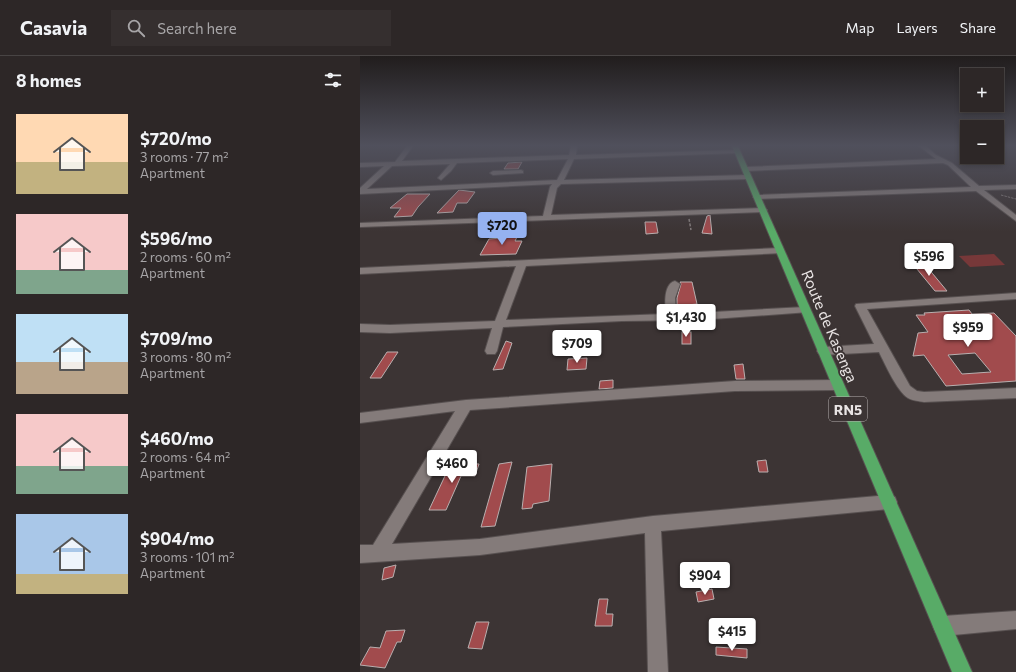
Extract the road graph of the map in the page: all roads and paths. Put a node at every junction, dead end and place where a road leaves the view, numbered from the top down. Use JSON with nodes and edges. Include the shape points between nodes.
{"nodes":[{"id":1,"x":381,"y":175,"type":"edge"},
{"id":2,"x":444,"y":175,"type":"edge"},
{"id":3,"x":563,"y":175,"type":"edge"},
{"id":4,"x":710,"y":175,"type":"edge"},
{"id":5,"x":747,"y":175,"type":"edge"},
{"id":6,"x":963,"y":175,"type":"edge"},
{"id":7,"x":441,"y":178,"type":"dead end"},
{"id":8,"x":560,"y":182,"type":"junction"},
{"id":9,"x":1016,"y":188,"type":"edge"},
{"id":10,"x":979,"y":189,"type":"junction"},
{"id":11,"x":360,"y":192,"type":"edge"},
{"id":12,"x":757,"y":197,"type":"junction"},
{"id":13,"x":763,"y":210,"type":"junction"},
{"id":14,"x":688,"y":214,"type":"junction"},
{"id":15,"x":546,"y":218,"type":"junction"},
{"id":16,"x":1016,"y":219,"type":"edge"},
{"id":17,"x":360,"y":225,"type":"edge"},
{"id":18,"x":691,"y":230,"type":"dead end"},
{"id":19,"x":780,"y":251,"type":"junction"},
{"id":20,"x":522,"y":264,"type":"junction"},
{"id":21,"x":360,"y":271,"type":"edge"},
{"id":22,"x":675,"y":284,"type":"dead end"},
{"id":23,"x":1016,"y":296,"type":"edge"},
{"id":24,"x":805,"y":310,"type":"junction"},
{"id":25,"x":671,"y":316,"type":"junction"},
{"id":26,"x":499,"y":323,"type":"junction"},
{"id":27,"x":360,"y":328,"type":"edge"},
{"id":28,"x":882,"y":348,"type":"junction"},
{"id":29,"x":491,"y":351,"type":"dead end"},
{"id":30,"x":823,"y":351,"type":"junction"},
{"id":31,"x":837,"y":385,"type":"junction"},
{"id":32,"x":1016,"y":393,"type":"edge"},
{"id":33,"x":466,"y":405,"type":"junction"},
{"id":34,"x":360,"y":418,"type":"edge"},
{"id":35,"x":889,"y":502,"type":"junction"},
{"id":36,"x":653,"y":524,"type":"junction"},
{"id":37,"x":378,"y":552,"type":"junction"},
{"id":38,"x":360,"y":554,"type":"edge"},
{"id":39,"x":1016,"y":620,"type":"edge"},
{"id":40,"x":943,"y":626,"type":"junction"},
{"id":41,"x":658,"y":672,"type":"edge"},
{"id":42,"x":962,"y":672,"type":"edge"}],
"edges":[{"from":1,"to":11,"type":"street"},
{"from":2,"to":7,"type":"street"},
{"from":3,"to":8,"type":"street"},
{"from":4,"to":8,"type":"street"},
{"from":5,"to":12,"type":"highway","name":"Route de Kasenga","number":"RN5"},
{"from":6,"to":10,"type":"street"},
{"from":8,"to":11,"type":"street"},
{"from":8,"to":15,"type":"street","via":[[554,187]]},
{"from":9,"to":10,"type":"street"},
{"from":10,"to":12,"type":"street"},
{"from":10,"to":16,"type":"street"},
{"from":12,"to":13,"type":"highway","name":"Route de Kasenga","number":"RN5"},
{"from":13,"to":14,"type":"street"},
{"from":13,"to":19,"type":"highway","name":"Route de Kasenga","number":"RN5"},
{"from":14,"to":15,"type":"street"},
{"from":14,"to":18,"type":"path"},
{"from":15,"to":17,"type":"street"},
{"from":19,"to":20,"type":"street"},
{"from":19,"to":24,"type":"highway","name":"Route de Kasenga","number":"RN5"},
{"from":20,"to":21,"type":"street"},
{"from":20,"to":26,"type":"street"},
{"from":22,"to":25,"type":"street","via":[[670,298]]},
{"from":23,"to":28,"type":"street","via":[[860,306]]},
{"from":24,"to":25,"type":"street"},
{"from":24,"to":30,"type":"highway","name":"Route de Kasenga","number":"RN5"},
{"from":25,"to":26,"type":"street"},
{"from":26,"to":27,"type":"street","via":[[390,329]]},
{"from":26,"to":29,"type":"street"},
{"from":28,"to":30,"type":"street"},
{"from":28,"to":32,"type":"street","via":[[906,389],[913,395],[924,397]]},
{"from":30,"to":31,"type":"highway","name":"Route de Kasenga","number":"RN5"},
{"from":31,"to":33,"type":"street","via":[[735,386]]},
{"from":31,"to":35,"type":"highway","name":"Route de Kasenga","number":"RN5"},
{"from":33,"to":34,"type":"street"},
{"from":33,"to":37,"type":"street"},
{"from":35,"to":36,"type":"street"},
{"from":35,"to":40,"type":"highway","name":"Route de Kasenga","number":"RN5"},
{"from":36,"to":37,"type":"street","via":[[480,547]]},
{"from":36,"to":41,"type":"street"},
{"from":37,"to":38,"type":"street"},
{"from":39,"to":40,"type":"street"},
{"from":40,"to":42,"type":"highway","name":"Route de Kasenga","number":"RN5"}]}
